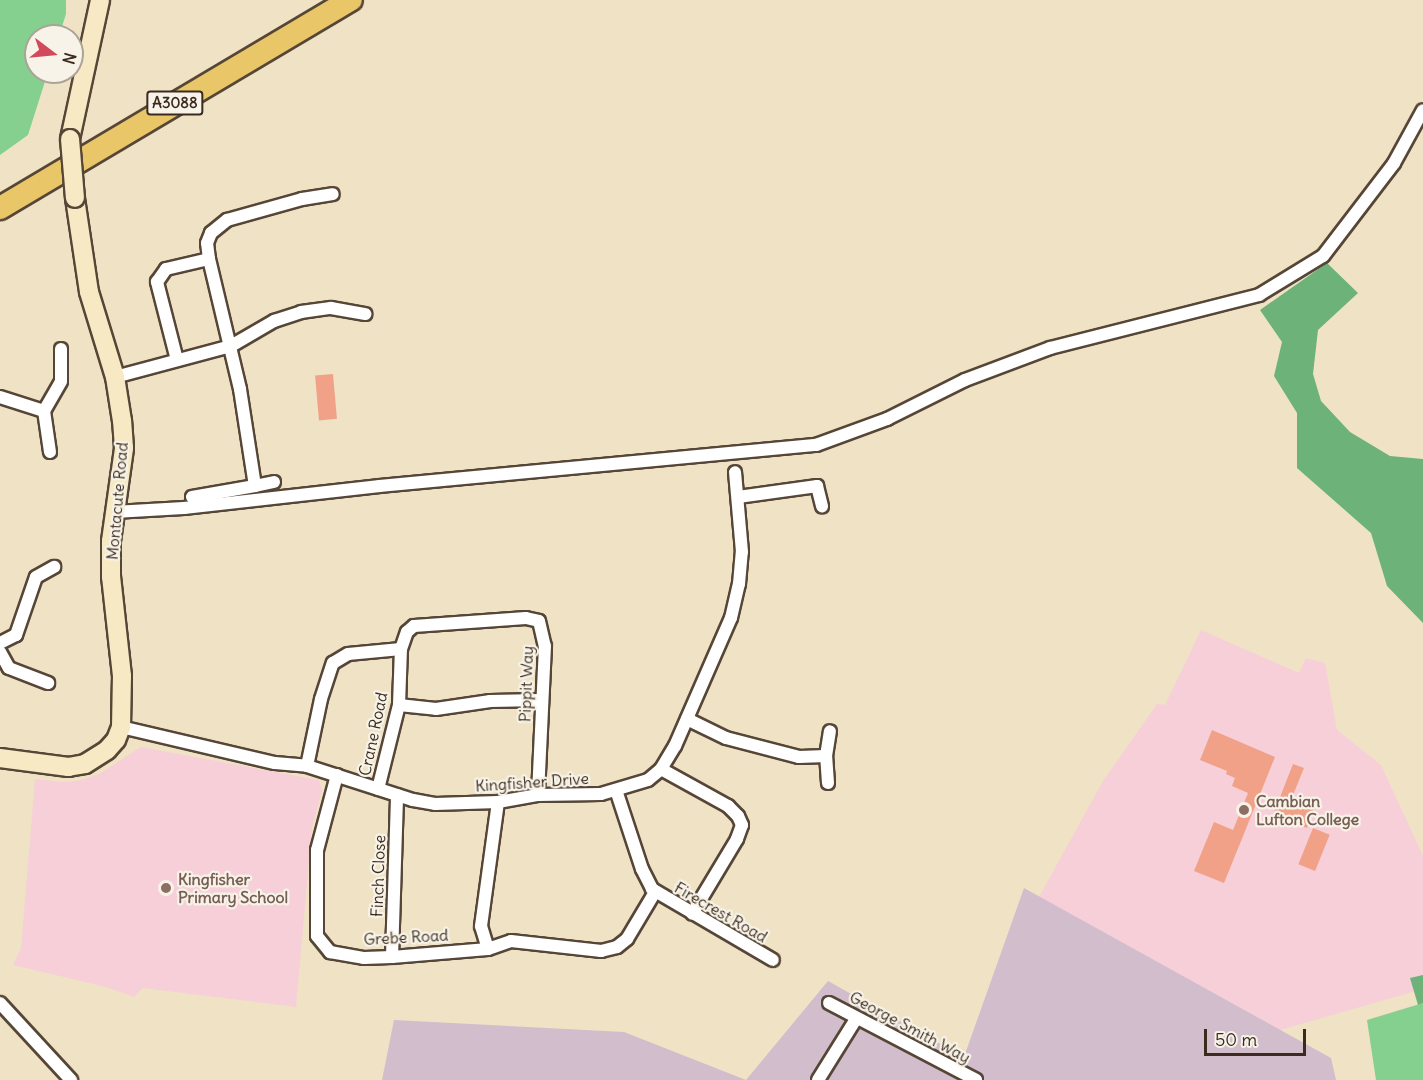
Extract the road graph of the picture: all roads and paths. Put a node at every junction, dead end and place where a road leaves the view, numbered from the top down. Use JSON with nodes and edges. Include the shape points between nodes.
{"nodes":[{"id":1,"x":100,"y":0,"type":"edge"},
{"id":2,"x":351,"y":0,"type":"edge"},
{"id":3,"x":1423,"y":110,"type":"edge"},
{"id":4,"x":333,"y":194,"type":"dead end"},
{"id":5,"x":0,"y":208,"type":"edge"},
{"id":6,"x":208,"y":259,"type":"junction"},
{"id":7,"x":365,"y":314,"type":"dead end"},
{"id":8,"x":231,"y":346,"type":"junction"},
{"id":9,"x":61,"y":349,"type":"dead end"},
{"id":10,"x":177,"y":360,"type":"junction"},
{"id":11,"x":115,"y":377,"type":"junction"},
{"id":12,"x":0,"y":397,"type":"edge"},
{"id":13,"x":44,"y":411,"type":"junction"},
{"id":14,"x":50,"y":452,"type":"dead end"},
{"id":15,"x":735,"y":472,"type":"dead end"},
{"id":16,"x":274,"y":482,"type":"dead end"},
{"id":17,"x":255,"y":486,"type":"junction"},
{"id":18,"x":738,"y":496,"type":"junction"},
{"id":19,"x":192,"y":498,"type":"dead end"},
{"id":20,"x":822,"y":506,"type":"dead end"},
{"id":21,"x":114,"y":512,"type":"junction"},
{"id":22,"x":54,"y":567,"type":"dead end"},
{"id":23,"x":0,"y":643,"type":"edge"},
{"id":24,"x":401,"y":649,"type":"junction"},
{"id":25,"x":0,"y":652,"type":"edge"},
{"id":26,"x":48,"y":683,"type":"dead end"},
{"id":27,"x":541,"y":700,"type":"junction"},
{"id":28,"x":399,"y":705,"type":"junction"},
{"id":29,"x":687,"y":719,"type":"junction"},
{"id":30,"x":121,"y":727,"type":"junction"},
{"id":31,"x":830,"y":731,"type":"dead end"},
{"id":32,"x":826,"y":756,"type":"junction"},
{"id":33,"x":0,"y":758,"type":"edge"},
{"id":34,"x":307,"y":766,"type":"junction"},
{"id":35,"x":661,"y":769,"type":"junction"},
{"id":36,"x":337,"y":775,"type":"junction"},
{"id":37,"x":828,"y":783,"type":"dead end"},
{"id":38,"x":378,"y":789,"type":"junction"},
{"id":39,"x":616,"y":790,"type":"junction"},
{"id":40,"x":397,"y":795,"type":"junction"},
{"id":41,"x":538,"y":795,"type":"junction"},
{"id":42,"x":498,"y":802,"type":"junction"},
{"id":43,"x":655,"y":892,"type":"junction"},
{"id":44,"x":692,"y":914,"type":"junction"},
{"id":45,"x":488,"y":949,"type":"junction"},
{"id":46,"x":392,"y":957,"type":"junction"},
{"id":47,"x":773,"y":960,"type":"dead end"},
{"id":48,"x":0,"y":1003,"type":"edge"},
{"id":49,"x":829,"y":1003,"type":"dead end"},
{"id":50,"x":856,"y":1019,"type":"junction"},
{"id":51,"x":71,"y":1080,"type":"edge"},
{"id":52,"x":818,"y":1080,"type":"edge"},
{"id":53,"x":976,"y":1080,"type":"edge"}],
"edges":[{"from":1,"to":11,"type":"street","name":"Montacute Road","bridge":true,"via":[[69,139],[89,292]]},
{"from":2,"to":5,"type":"highway","number":"A3088"},
{"from":3,"to":21,"type":"street","via":[[1394,163],[1323,256],[1259,295],[1050,348],[965,380],[887,419],[816,445]]},
{"from":4,"to":6,"type":"street","via":[[226,220],[211,233]]},
{"from":6,"to":8,"type":"street"},
{"from":6,"to":10,"type":"street","via":[[166,269],[157,282]]},
{"from":7,"to":8,"type":"street","via":[[331,308],[301,312],[274,321]]},
{"from":8,"to":10,"type":"street"},
{"from":8,"to":17,"type":"street"},
{"from":9,"to":13,"type":"street","via":[[61,381]]},
{"from":10,"to":11,"type":"street"},
{"from":11,"to":21,"type":"street","name":"Montacute Road","via":[[124,448]]},
{"from":12,"to":13,"type":"street"},
{"from":13,"to":14,"type":"street"},
{"from":15,"to":18,"type":"street"},
{"from":16,"to":17,"type":"street"},
{"from":17,"to":19,"type":"street"},
{"from":18,"to":20,"type":"street","via":[[817,486]]},
{"from":18,"to":29,"type":"street","via":[[742,552],[739,584],[731,618]]},
{"from":21,"to":30,"type":"street","name":"Montacute Road","via":[[111,577],[122,676]]},
{"from":22,"to":23,"type":"street","via":[[36,577],[16,635]]},
{"from":24,"to":27,"type":"street","name":"Pippit Way","via":[[403,638],[414,626],[533,618],[543,629],[545,646]]},
{"from":24,"to":28,"type":"street","name":"Crane Road"},
{"from":24,"to":34,"type":"street","via":[[348,654],[333,663]]},
{"from":25,"to":26,"type":"street","via":[[9,668]]},
{"from":27,"to":28,"type":"street","via":[[490,701],[436,709]]},
{"from":27,"to":41,"type":"street","name":"Pippit Way"},
{"from":28,"to":38,"type":"street","name":"Crane Road"},
{"from":29,"to":32,"type":"street","via":[[726,738],[799,757]]},
{"from":29,"to":35,"type":"street"},
{"from":30,"to":33,"type":"street","via":[[116,740],[85,764],[68,767]]},
{"from":30,"to":34,"type":"street","name":"Kingfisher Drive","via":[[275,763]]},
{"from":31,"to":32,"type":"street"},
{"from":32,"to":37,"type":"street"},
{"from":34,"to":36,"type":"street","name":"Kingfisher Drive"},
{"from":35,"to":39,"type":"street","name":"Kingfisher Drive","via":[[648,780]]},
{"from":35,"to":44,"type":"street","via":[[728,806],[742,825]]},
{"from":36,"to":38,"type":"street","name":"Kingfisher Drive"},
{"from":36,"to":46,"type":"street","name":"Grebe Road","via":[[317,850],[318,936],[330,952],[364,958]]},
{"from":38,"to":40,"type":"street","name":"Kingfisher Drive"},
{"from":39,"to":41,"type":"street","name":"Kingfisher Drive","via":[[601,794]]},
{"from":39,"to":43,"type":"street","name":"Firecrest Road","via":[[642,869]]},
{"from":40,"to":42,"type":"street","name":"Kingfisher Drive","via":[[435,804]]},
{"from":40,"to":46,"type":"street","name":"Finch Close"},
{"from":41,"to":42,"type":"street","name":"Kingfisher Drive"},
{"from":42,"to":45,"type":"street","via":[[482,926]]},
{"from":43,"to":44,"type":"street","name":"Firecrest Road"},
{"from":43,"to":45,"type":"street","name":"Grebe Road","via":[[627,939],[609,950],[593,952],[503,942]]},
{"from":44,"to":47,"type":"street","name":"Firecrest Road"},
{"from":45,"to":46,"type":"street","name":"Grebe Road"},
{"from":48,"to":51,"type":"street"},
{"from":49,"to":50,"type":"street","name":"George Smith Way"},
{"from":50,"to":52,"type":"street"},
{"from":50,"to":53,"type":"street","name":"George Smith Way"}]}
